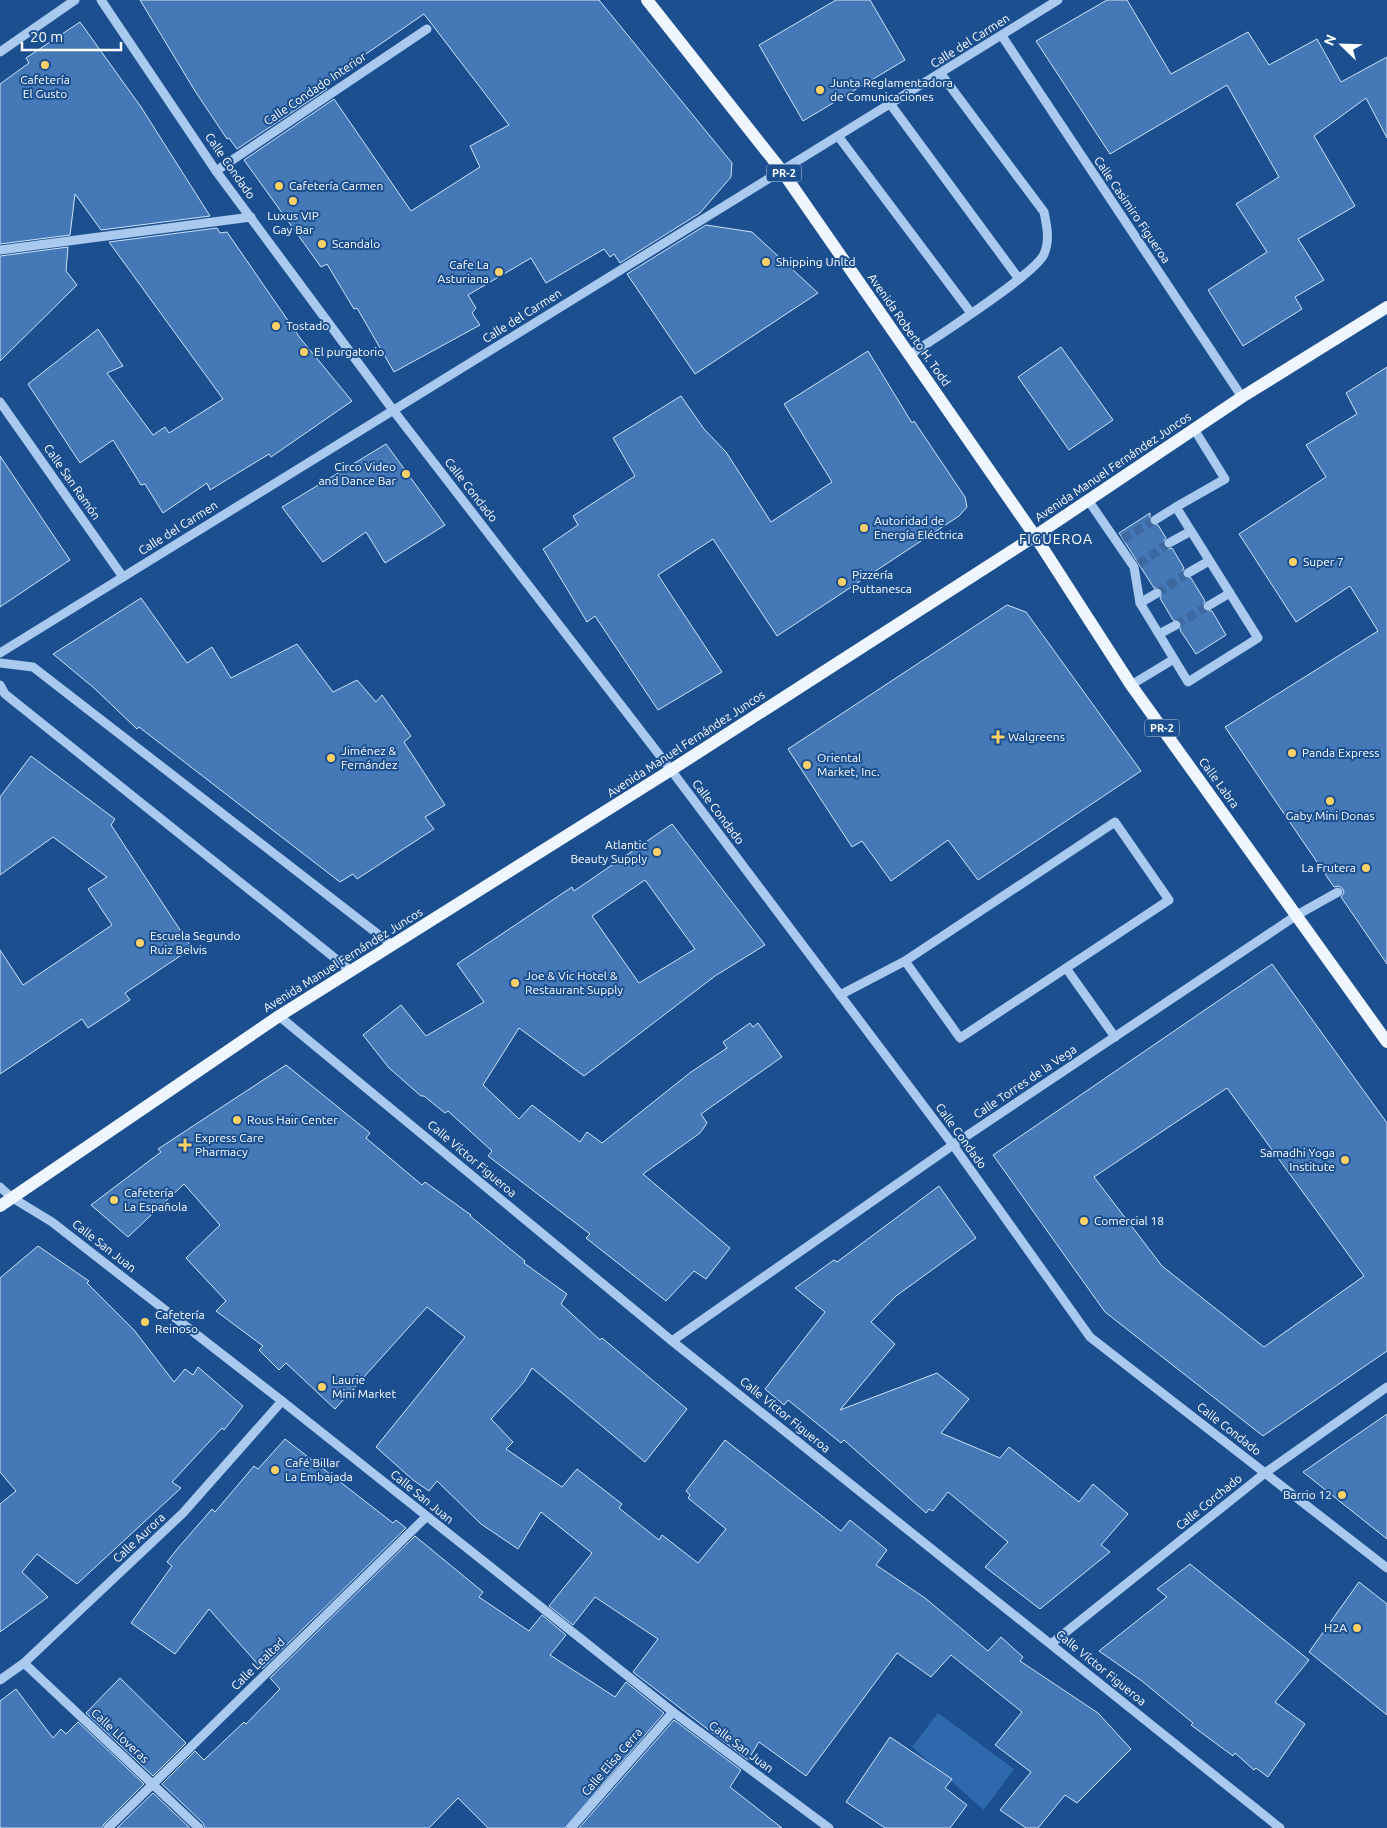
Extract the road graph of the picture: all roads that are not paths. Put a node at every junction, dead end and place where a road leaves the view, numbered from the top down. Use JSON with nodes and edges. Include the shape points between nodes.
{"nodes":[{"id":1,"x":75,"y":0,"type":"edge"},
{"id":2,"x":101,"y":0,"type":"edge"},
{"id":3,"x":647,"y":0,"type":"edge"},
{"id":4,"x":1058,"y":0,"type":"edge"},
{"id":5,"x":427,"y":29,"type":"dead end"},
{"id":6,"x":1002,"y":36,"type":"junction"},
{"id":7,"x":0,"y":52,"type":"edge"},
{"id":8,"x":941,"y":74,"type":"junction"},
{"id":9,"x":891,"y":105,"type":"junction"},
{"id":10,"x":838,"y":136,"type":"junction"},
{"id":11,"x":216,"y":171,"type":"junction"},
{"id":12,"x":782,"y":171,"type":"junction"},
{"id":13,"x":251,"y":217,"type":"junction"},
{"id":14,"x":0,"y":250,"type":"edge"},
{"id":15,"x":1019,"y":279,"type":"junction"},
{"id":16,"x":1387,"y":307,"type":"edge"},
{"id":17,"x":971,"y":313,"type":"junction"},
{"id":18,"x":910,"y":355,"type":"junction"},
{"id":19,"x":1242,"y":397,"type":"junction"},
{"id":20,"x":0,"y":402,"type":"edge"},
{"id":21,"x":393,"y":410,"type":"junction"},
{"id":22,"x":1194,"y":429,"type":"junction"},
{"id":23,"x":1088,"y":500,"type":"junction"},
{"id":24,"x":1176,"y":508,"type":"junction"},
{"id":25,"x":1155,"y":520,"type":"tunnel mouth"},
{"id":26,"x":1191,"y":531,"type":"junction"},
{"id":27,"x":1035,"y":536,"type":"junction"},
{"id":28,"x":1169,"y":543,"type":"tunnel mouth"},
{"id":29,"x":1209,"y":561,"type":"junction"},
{"id":30,"x":1188,"y":573,"type":"tunnel mouth"},
{"id":31,"x":123,"y":576,"type":"junction"},
{"id":32,"x":1157,"y":593,"type":"tunnel mouth"},
{"id":33,"x":1230,"y":594,"type":"junction"},
{"id":34,"x":1140,"y":603,"type":"junction"},
{"id":35,"x":1208,"y":606,"type":"tunnel mouth"},
{"id":36,"x":1176,"y":625,"type":"tunnel mouth"},
{"id":37,"x":1159,"y":634,"type":"junction"},
{"id":38,"x":0,"y":653,"type":"edge"},
{"id":39,"x":1174,"y":660,"type":"junction"},
{"id":40,"x":0,"y":663,"type":"edge"},
{"id":41,"x":0,"y":685,"type":"edge"},
{"id":42,"x":1131,"y":685,"type":"junction"},
{"id":43,"x":671,"y":770,"type":"junction"},
{"id":44,"x":1338,"y":892,"type":"dead end"},
{"id":45,"x":1297,"y":915,"type":"junction"},
{"id":46,"x":392,"y":945,"type":"junction"},
{"id":47,"x":905,"y":961,"type":"junction"},
{"id":48,"x":1066,"y":968,"type":"junction"},
{"id":49,"x":351,"y":971,"type":"junction"},
{"id":50,"x":840,"y":995,"type":"junction"},
{"id":51,"x":279,"y":1016,"type":"junction"},
{"id":52,"x":1115,"y":1037,"type":"junction"},
{"id":53,"x":1387,"y":1042,"type":"edge"},
{"id":54,"x":953,"y":1145,"type":"junction"},
{"id":55,"x":0,"y":1187,"type":"edge"},
{"id":56,"x":11,"y":1197,"type":"junction"},
{"id":57,"x":0,"y":1206,"type":"edge"},
{"id":58,"x":672,"y":1341,"type":"junction"},
{"id":59,"x":1387,"y":1387,"type":"edge"},
{"id":60,"x":282,"y":1400,"type":"junction"},
{"id":61,"x":1265,"y":1473,"type":"junction"},
{"id":62,"x":426,"y":1517,"type":"junction"},
{"id":63,"x":1387,"y":1568,"type":"edge"},
{"id":64,"x":1051,"y":1644,"type":"junction"},
{"id":65,"x":24,"y":1663,"type":"junction"},
{"id":66,"x":0,"y":1680,"type":"edge"},
{"id":67,"x":673,"y":1712,"type":"junction"},
{"id":68,"x":153,"y":1784,"type":"junction"},
{"id":69,"x":108,"y":1828,"type":"edge"},
{"id":70,"x":199,"y":1828,"type":"edge"},
{"id":71,"x":571,"y":1828,"type":"edge"},
{"id":72,"x":829,"y":1828,"type":"edge"},
{"id":73,"x":1280,"y":1828,"type":"edge"}],
"edges":[{"from":1,"to":7,"type":"street"},
{"from":2,"to":11,"type":"street","name":"Calle Condado"},
{"from":3,"to":12,"type":"main road","name":"Avenida Roberto H. Todd","number":"PR-2"},
{"from":4,"to":6,"type":"street","name":"Calle del Carmen"},
{"from":5,"to":11,"type":"street","name":"Calle Condado Interior"},
{"from":6,"to":8,"type":"street","name":"Calle del Carmen"},
{"from":6,"to":19,"type":"street","name":"Calle Casimiro Figueroa"},
{"from":8,"to":9,"type":"street","name":"Calle del Carmen"},
{"from":8,"to":15,"type":"street","via":[[1044,212],[1049,234],[1044,256]]},
{"from":9,"to":10,"type":"street","name":"Calle del Carmen"},
{"from":9,"to":15,"type":"street"},
{"from":10,"to":12,"type":"street","name":"Calle del Carmen"},
{"from":10,"to":17,"type":"street"},
{"from":11,"to":13,"type":"street","name":"Calle Condado"},
{"from":12,"to":18,"type":"main road","name":"Avenida Roberto H. Todd","number":"PR-2"},
{"from":12,"to":21,"type":"street","name":"Calle del Carmen"},
{"from":13,"to":14,"type":"street"},
{"from":13,"to":21,"type":"street","name":"Calle Condado"},
{"from":15,"to":17,"type":"street"},
{"from":16,"to":19,"type":"main road","name":"Avenida Manuel Fernández Juncos"},
{"from":17,"to":18,"type":"street"},
{"from":18,"to":27,"type":"main road","name":"Avenida Roberto H. Todd","number":"PR-2"},
{"from":19,"to":22,"type":"main road","name":"Avenida Manuel Fernández Juncos"},
{"from":20,"to":31,"type":"street","name":"Calle San Ramón"},
{"from":21,"to":31,"type":"street","name":"Calle del Carmen"},
{"from":21,"to":43,"type":"street","name":"Calle Condado"},
{"from":22,"to":23,"type":"main road","name":"Avenida Manuel Fernández Juncos"},
{"from":22,"to":24,"type":"street","via":[[1225,479]]},
{"from":23,"to":27,"type":"main road","name":"Avenida Manuel Fernández Juncos"},
{"from":23,"to":34,"type":"street","via":[[1136,565]]},
{"from":24,"to":25,"type":"street"},
{"from":24,"to":26,"type":"street"},
{"from":26,"to":28,"type":"street"},
{"from":26,"to":29,"type":"street"},
{"from":27,"to":42,"type":"main road","name":"Calle Labra","number":"PR-2"},
{"from":27,"to":43,"type":"main road","name":"Avenida Manuel Fernández Juncos"},
{"from":29,"to":30,"type":"street"},
{"from":29,"to":33,"type":"street"},
{"from":31,"to":38,"type":"street","name":"Calle del Carmen"},
{"from":32,"to":34,"type":"street"},
{"from":33,"to":35,"type":"street"},
{"from":33,"to":39,"type":"street","via":[[1258,638],[1188,682]]},
{"from":34,"to":37,"type":"street"},
{"from":36,"to":37,"type":"street"},
{"from":37,"to":39,"type":"street"},
{"from":39,"to":42,"type":"street"},
{"from":40,"to":46,"type":"street","via":[[33,667]]},
{"from":41,"to":49,"type":"street","via":[[5,694]]},
{"from":42,"to":45,"type":"main road","name":"Calle Labra","number":"PR-2"},
{"from":43,"to":46,"type":"main road","name":"Avenida Manuel Fernández Juncos"},
{"from":43,"to":50,"type":"street","name":"Calle Condado"},
{"from":44,"to":45,"type":"street","name":"Calle Torres de la Vega"},
{"from":45,"to":52,"type":"street","name":"Calle Torres de la Vega"},
{"from":45,"to":53,"type":"main road","name":"Calle Labra","number":"PR-2"},
{"from":46,"to":49,"type":"main road","name":"Avenida Manuel Fernández Juncos"},
{"from":47,"to":48,"type":"street","via":[[960,1038]]},
{"from":47,"to":48,"type":"street","via":[[1115,822],[1169,900]]},
{"from":47,"to":50,"type":"street"},
{"from":48,"to":52,"type":"street"},
{"from":49,"to":51,"type":"main road","name":"Avenida Manuel Fernández Juncos"},
{"from":50,"to":54,"type":"street","name":"Calle Condado"},
{"from":51,"to":56,"type":"main road","name":"Avenida Manuel Fernández Juncos"},
{"from":51,"to":58,"type":"street","name":"Calle Víctor Figueroa"},
{"from":52,"to":54,"type":"street","name":"Calle Torres de la Vega"},
{"from":54,"to":58,"type":"street","name":"Calle Torres de la Vega"},
{"from":54,"to":61,"type":"street","name":"Calle Condado","via":[[1090,1337]]},
{"from":55,"to":56,"type":"street","name":"Calle San Juan"},
{"from":56,"to":57,"type":"main road","name":"Avenida Manuel Fernández Juncos"},
{"from":56,"to":60,"type":"street","name":"Calle San Juan","via":[[52,1222]]},
{"from":58,"to":64,"type":"street","name":"Calle Víctor Figueroa"},
{"from":59,"to":61,"type":"street","name":"Calle Corchado"},
{"from":60,"to":62,"type":"street","name":"Calle San Juan"},
{"from":60,"to":65,"type":"street","name":"Calle Aurora","via":[[183,1513]]},
{"from":61,"to":63,"type":"street","name":"Calle Condado"},
{"from":61,"to":64,"type":"street","name":"Calle Corchado"},
{"from":62,"to":67,"type":"street","name":"Calle San Juan"},
{"from":62,"to":68,"type":"street","name":"Calle Lealtad"},
{"from":64,"to":73,"type":"street","name":"Calle Víctor Figueroa"},
{"from":65,"to":66,"type":"street","name":"Calle Aurora"},
{"from":65,"to":68,"type":"street","name":"Calle Lloveras"},
{"from":67,"to":71,"type":"street","name":"Calle Elisa Cerra"},
{"from":67,"to":72,"type":"street","name":"Calle San Juan"},
{"from":68,"to":69,"type":"street","name":"Calle Lealtad"},
{"from":68,"to":70,"type":"street","name":"Calle Lloveras"}]}
